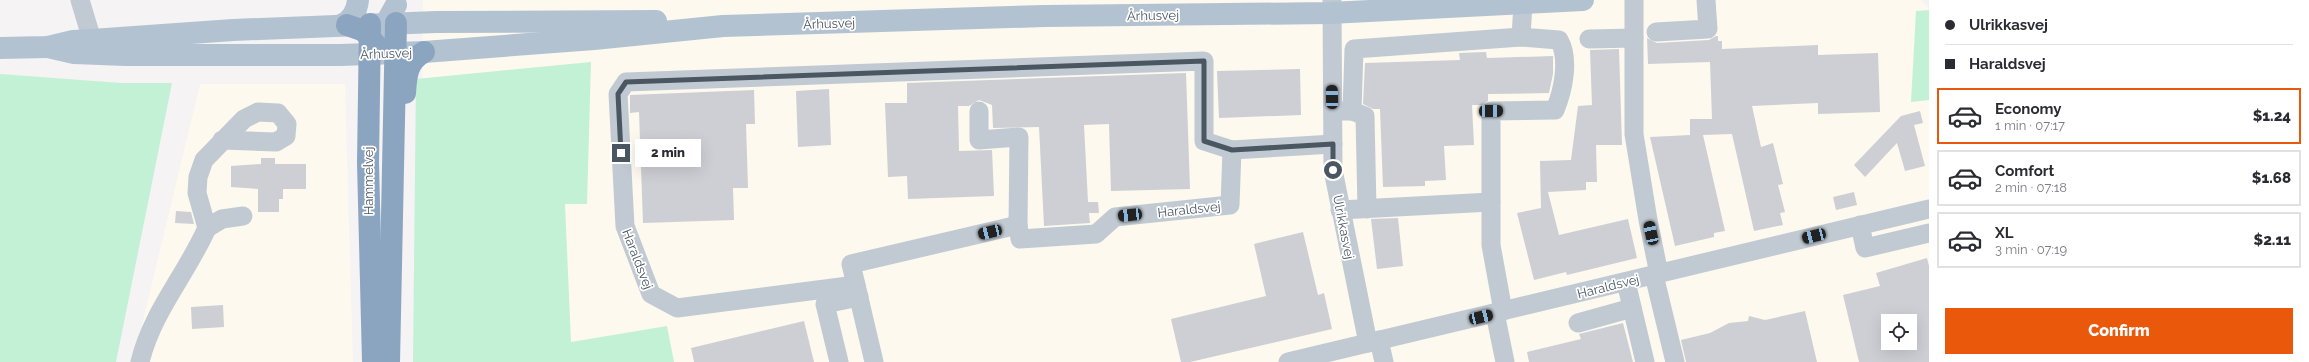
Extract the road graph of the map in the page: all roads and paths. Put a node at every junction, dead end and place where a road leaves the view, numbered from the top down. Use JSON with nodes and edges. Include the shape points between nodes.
{"nodes":[{"id":1,"x":80,"y":0,"type":"edge"},
{"id":2,"x":358,"y":0,"type":"edge"},
{"id":3,"x":371,"y":0,"type":"edge"},
{"id":4,"x":1583,"y":0,"type":"edge"},
{"id":5,"x":1634,"y":0,"type":"edge"},
{"id":6,"x":1706,"y":0,"type":"edge"},
{"id":7,"x":1523,"y":3,"type":"junction"},
{"id":8,"x":1331,"y":7,"type":"edge"},
{"id":9,"x":344,"y":25,"type":"junction"},
{"id":10,"x":723,"y":26,"type":"junction"},
{"id":11,"x":384,"y":32,"type":"edge"},
{"id":12,"x":1656,"y":32,"type":"dead end"},
{"id":13,"x":1521,"y":37,"type":"junction"},
{"id":14,"x":1634,"y":38,"type":"junction"},
{"id":15,"x":1589,"y":39,"type":"dead end"},
{"id":16,"x":92,"y":40,"type":"junction"},
{"id":17,"x":48,"y":47,"type":"junction"},
{"id":18,"x":0,"y":48,"type":"edge"},
{"id":19,"x":421,"y":52,"type":"junction"},
{"id":20,"x":979,"y":111,"type":"dead end"},
{"id":21,"x":1332,"y":111,"type":"junction"},
{"id":22,"x":1352,"y":111,"type":"junction"},
{"id":23,"x":222,"y":140,"type":"dead end"},
{"id":24,"x":1333,"y":144,"type":"junction"},
{"id":25,"x":1232,"y":150,"type":"junction"},
{"id":26,"x":1491,"y":202,"type":"junction"},
{"id":27,"x":1367,"y":209,"type":"junction"},
{"id":28,"x":1929,"y":209,"type":"edge"},
{"id":29,"x":1340,"y":210,"type":"junction"},
{"id":30,"x":243,"y":216,"type":"dead end"},
{"id":31,"x":1018,"y":225,"type":"junction"},
{"id":32,"x":1860,"y":225,"type":"junction"},
{"id":33,"x":207,"y":228,"type":"junction"},
{"id":34,"x":1929,"y":233,"type":"edge"},
{"id":35,"x":1657,"y":274,"type":"junction"},
{"id":36,"x":1626,"y":282,"type":"junction"},
{"id":37,"x":857,"y":291,"type":"junction"},
{"id":38,"x":390,"y":303,"type":"junction"},
{"id":39,"x":1632,"y":308,"type":"junction"},
{"id":40,"x":1499,"y":312,"type":"junction"},
{"id":41,"x":1578,"y":323,"type":"dead end"},
{"id":42,"x":1374,"y":342,"type":"junction"},
{"id":43,"x":140,"y":362,"type":"edge"},
{"id":44,"x":373,"y":362,"type":"edge"},
{"id":45,"x":389,"y":362,"type":"edge"},
{"id":46,"x":839,"y":362,"type":"edge"},
{"id":47,"x":874,"y":362,"type":"edge"},
{"id":48,"x":1288,"y":362,"type":"edge"},
{"id":49,"x":1384,"y":362,"type":"edge"},
{"id":50,"x":1505,"y":362,"type":"edge"},
{"id":51,"x":1645,"y":362,"type":"edge"},
{"id":52,"x":1675,"y":362,"type":"edge"}],
"edges":[{"from":1,"to":16,"type":"street"},
{"from":2,"to":9,"type":"main road","via":[[354,14]]},
{"from":3,"to":11,"type":"main road","name":"Hammelvej"},
{"from":4,"to":7,"type":"main road","name":"Århusvej"},
{"from":5,"to":14,"type":"street"},
{"from":6,"to":12,"type":"street","via":[[1708,29]]},
{"from":7,"to":8,"type":"main road","name":"Århusvej"},
{"from":7,"to":13,"type":"street"},
{"from":8,"to":10,"type":"main road","name":"Århusvej"},
{"from":8,"to":21,"type":"street","name":"Ulrikkasvej"},
{"from":9,"to":11,"type":"highway"},
{"from":9,"to":16,"type":"main road"},
{"from":10,"to":11,"type":"main road","name":"Århusvej","via":[[651,20],[578,21],[406,38]]},
{"from":10,"to":19,"type":"main road","name":"Århusvej"},
{"from":11,"to":17,"type":"main road","via":[[342,41],[126,55],[74,53]]},
{"from":11,"to":19,"type":"main road","name":"Århusvej"},
{"from":11,"to":38,"type":"highway","name":"Hammelvej"},
{"from":11,"to":44,"type":"highway","name":"Hammelvej","via":[[369,253]]},
{"from":13,"to":22,"type":"street","via":[[1354,49]]},
{"from":13,"to":26,"type":"street","via":[[1558,40],[1564,49],[1562,93],[1555,110],[1491,111]]},
{"from":14,"to":15,"type":"street"},
{"from":14,"to":35,"type":"street","via":[[1634,134]]},
{"from":16,"to":17,"type":"main road"},
{"from":17,"to":18,"type":"main road"},
{"from":19,"to":38,"type":"highway","via":[[407,72]]},
{"from":20,"to":31,"type":"street","via":[[979,140],[1019,138]]},
{"from":21,"to":22,"type":"street"},
{"from":21,"to":24,"type":"street","name":"Ulrikkasvej"},
{"from":22,"to":27,"type":"street","via":[[1365,116]]},
{"from":23,"to":33,"type":"street","via":[[204,160],[198,178],[197,193]]},
{"from":24,"to":25,"type":"street","name":"Haraldsvej"},
{"from":24,"to":29,"type":"street","name":"Ulrikkasvej","via":[[1333,170]]},
{"from":25,"to":31,"type":"street","name":"Haraldsvej","via":[[1230,205],[1115,217],[1096,234],[1020,239]]},
{"from":25,"to":37,"type":"street","name":"Haraldsvej","via":[[1204,141],[1204,61],[626,82],[618,94],[625,226],[651,294],[677,308]]},
{"from":26,"to":27,"type":"street"},
{"from":26,"to":40,"type":"street","via":[[1491,245]]},
{"from":27,"to":29,"type":"street"},
{"from":28,"to":32,"type":"street","name":"Haraldsvej"},
{"from":29,"to":42,"type":"street","name":"Ulrikkasvej"},
{"from":30,"to":33,"type":"street","via":[[222,219]]},
{"from":31,"to":37,"type":"street","via":[[851,264]]},
{"from":32,"to":34,"type":"street","via":[[1865,248]]},
{"from":32,"to":35,"type":"street","name":"Haraldsvej"},
{"from":33,"to":43,"type":"street","via":[[198,248],[154,319]]},
{"from":35,"to":36,"type":"street","name":"Haraldsvej"},
{"from":35,"to":52,"type":"street"},
{"from":36,"to":39,"type":"street"},
{"from":36,"to":40,"type":"street","name":"Haraldsvej"},
{"from":37,"to":46,"type":"street","via":[[825,304]]},
{"from":37,"to":47,"type":"street"},
{"from":38,"to":45,"type":"highway","name":"Hammelvej"},
{"from":39,"to":41,"type":"street"},
{"from":39,"to":51,"type":"street"},
{"from":40,"to":42,"type":"street","name":"Haraldsvej"},
{"from":40,"to":50,"type":"street"},
{"from":42,"to":48,"type":"street","name":"Haraldsvej"},
{"from":42,"to":49,"type":"street","name":"Ulrikkasvej"}]}
